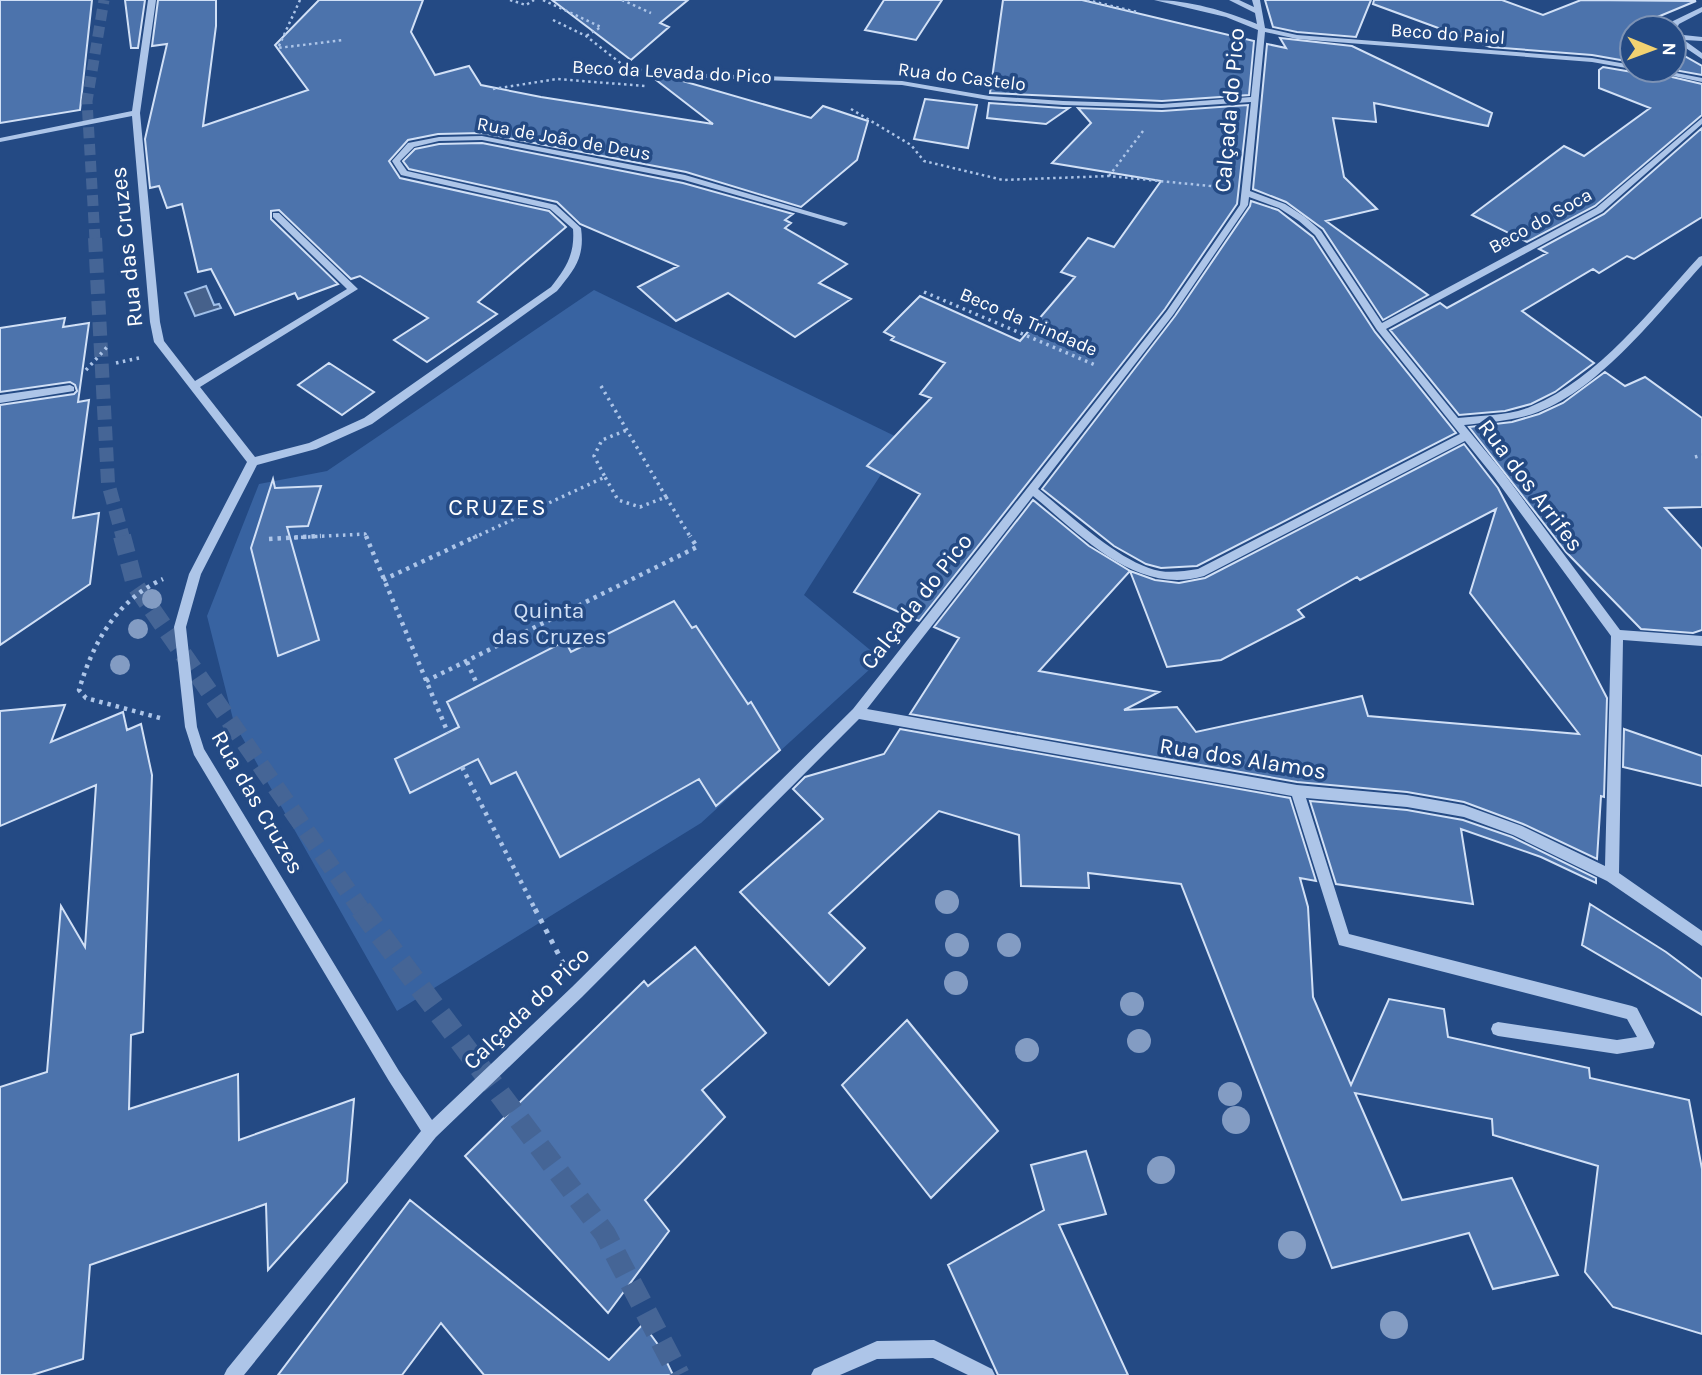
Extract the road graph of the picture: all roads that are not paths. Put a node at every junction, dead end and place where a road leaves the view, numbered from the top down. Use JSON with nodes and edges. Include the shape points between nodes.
{"nodes":[{"id":1,"x":152,"y":0,"type":"edge"},
{"id":2,"x":1158,"y":0,"type":"edge"},
{"id":3,"x":1233,"y":0,"type":"edge"},
{"id":4,"x":1256,"y":0,"type":"edge"},
{"id":5,"x":1259,"y":12,"type":"junction"},
{"id":6,"x":1262,"y":29,"type":"junction"},
{"id":7,"x":1618,"y":65,"type":"edge"},
{"id":8,"x":667,"y":71,"type":"road end"},
{"id":9,"x":902,"y":83,"type":"joint"},
{"id":10,"x":1254,"y":99,"type":"junction"},
{"id":11,"x":136,"y":113,"type":"junction"},
{"id":12,"x":1702,"y":120,"type":"edge"},
{"id":13,"x":0,"y":140,"type":"edge"},
{"id":14,"x":1246,"y":192,"type":"junction"},
{"id":15,"x":276,"y":215,"type":"dead end"},
{"id":16,"x":844,"y":222,"type":"dead end"},
{"id":17,"x":1702,"y":260,"type":"edge"},
{"id":18,"x":1380,"y":328,"type":"junction"},
{"id":19,"x":195,"y":385,"type":"junction"},
{"id":20,"x":70,"y":388,"type":"road end"},
{"id":21,"x":0,"y":398,"type":"edge"},
{"id":22,"x":1457,"y":422,"type":"junction"},
{"id":23,"x":1467,"y":435,"type":"junction"},
{"id":24,"x":253,"y":462,"type":"junction"},
{"id":25,"x":1032,"y":491,"type":"junction"},
{"id":26,"x":1617,"y":635,"type":"junction"},
{"id":27,"x":1702,"y":640,"type":"edge"},
{"id":28,"x":857,"y":713,"type":"junction"},
{"id":29,"x":1297,"y":791,"type":"junction"},
{"id":30,"x":1612,"y":876,"type":"junction"},
{"id":31,"x":1702,"y":939,"type":"edge"},
{"id":32,"x":1498,"y":1029,"type":"dead end"},
{"id":33,"x":431,"y":1132,"type":"junction"},
{"id":34,"x":233,"y":1375,"type":"edge"},
{"id":35,"x":820,"y":1375,"type":"edge"},
{"id":36,"x":986,"y":1375,"type":"edge"}],
"edges":[{"from":1,"to":11,"type":"street","name":"Rua das Cruzes"},
{"from":2,"to":6,"type":"street","name":"Beco do Paiol","via":[[1228,15]]},
{"from":3,"to":5,"type":"street"},
{"from":4,"to":5,"type":"street","name":"Calçada do Pico"},
{"from":5,"to":6,"type":"street","name":"Calçada do Pico"},
{"from":6,"to":7,"type":"street","name":"Beco do Paiol","via":[[1297,37]]},
{"from":6,"to":10,"type":"street","name":"Calçada do Pico"},
{"from":8,"to":9,"type":"street","name":"Rua do Castelo"},
{"from":9,"to":10,"type":"street","name":"Rua do Castelo","via":[[989,98],[1063,103],[1162,106]]},
{"from":10,"to":14,"type":"street","name":"Calçada do Pico"},
{"from":11,"to":13,"type":"street"},
{"from":11,"to":19,"type":"street","name":"Rua das Cruzes","via":[[159,342]]},
{"from":12,"to":18,"type":"street","name":"Beco do Soca","via":[[1599,210]]},
{"from":14,"to":18,"type":"street","name":"Rua dos Arrifes","via":[[1282,206],[1318,233]]},
{"from":14,"to":25,"type":"street","name":"Calçada do Pico","via":[[1244,205],[1211,256]]},
{"from":15,"to":19,"type":"street","via":[[353,289]]},
{"from":16,"to":24,"type":"street","name":"Rua de João de Deus","via":[[685,178],[482,138],[411,145],[396,160],[404,173],[553,207],[577,228],[576,261],[555,289],[368,421],[312,446]]},
{"from":17,"to":22,"type":"street","via":[[1609,357],[1565,392],[1533,410]]},
{"from":18,"to":22,"type":"street","name":"Rua dos Arrifes"},
{"from":19,"to":24,"type":"street","name":"Rua das Cruzes"},
{"from":20,"to":21,"type":"street"},
{"from":22,"to":23,"type":"street","name":"Rua dos Arrifes"},
{"from":23,"to":25,"type":"street","via":[[1200,573],[1180,577],[1156,575],[1136,566]]},
{"from":23,"to":26,"type":"street","name":"Rua dos Arrifes"},
{"from":24,"to":33,"type":"street","name":"Rua das Cruzes","via":[[195,574],[180,627],[191,727],[205,762]]},
{"from":25,"to":28,"type":"street","name":"Calçada do Pico"},
{"from":26,"to":27,"type":"street"},
{"from":26,"to":30,"type":"street"},
{"from":28,"to":29,"type":"street","name":"Rua dos Alamos"},
{"from":28,"to":33,"type":"street","name":"Calçada do Pico"},
{"from":29,"to":30,"type":"street","name":"Rua dos Alamos","via":[[1464,811],[1517,830]]},
{"from":29,"to":32,"type":"street","via":[[1343,940],[1632,1013],[1648,1043],[1617,1047]]},
{"from":30,"to":31,"type":"street","name":"Rua dos Alamos"},
{"from":33,"to":34,"type":"street","name":"Calçada do Pico"},
{"from":35,"to":36,"type":"street","via":[[877,1350],[934,1349]]}]}
